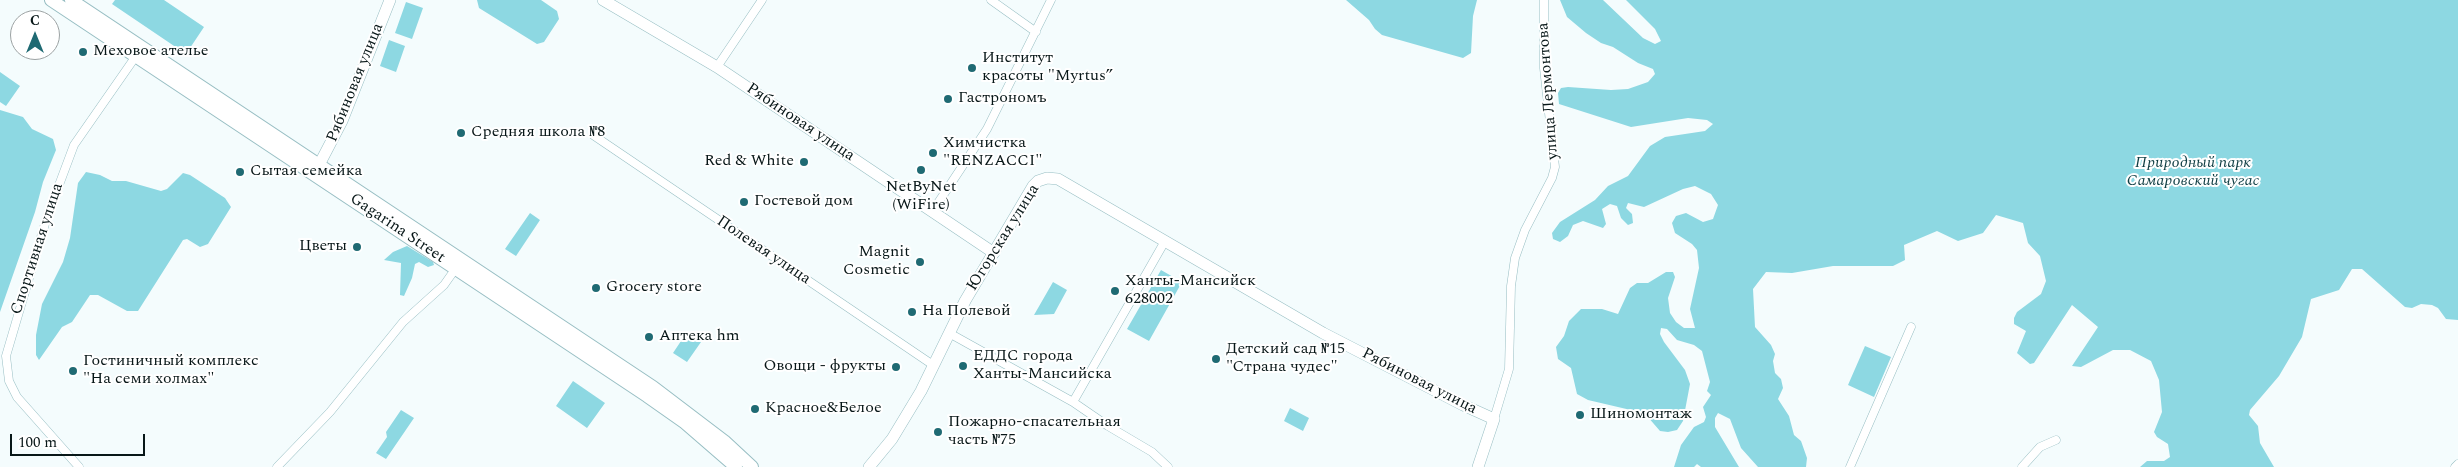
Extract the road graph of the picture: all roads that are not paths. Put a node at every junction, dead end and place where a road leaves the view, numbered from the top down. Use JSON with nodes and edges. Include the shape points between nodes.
{"nodes":[{"id":1,"x":51,"y":0,"type":"edge"},
{"id":2,"x":390,"y":0,"type":"edge"},
{"id":3,"x":603,"y":0,"type":"edge"},
{"id":4,"x":762,"y":0,"type":"edge"},
{"id":5,"x":991,"y":0,"type":"edge"},
{"id":6,"x":1051,"y":0,"type":"edge"},
{"id":7,"x":1544,"y":0,"type":"edge"},
{"id":8,"x":70,"y":4,"type":"edge"},
{"id":9,"x":1036,"y":32,"type":"junction"},
{"id":10,"x":139,"y":52,"type":"junction"},
{"id":11,"x":717,"y":67,"type":"junction"},
{"id":12,"x":593,"y":135,"type":"dead end"},
{"id":13,"x":317,"y":169,"type":"junction"},
{"id":14,"x":1058,"y":179,"type":"joint"},
{"id":15,"x":932,"y":212,"type":"junction"},
{"id":16,"x":1165,"y":241,"type":"junction"},
{"id":17,"x":994,"y":253,"type":"junction"},
{"id":18,"x":459,"y":264,"type":"junction"},
{"id":19,"x":1911,"y":327,"type":"dead end"},
{"id":20,"x":948,"y":332,"type":"junction"},
{"id":21,"x":607,"y":363,"type":"junction"},
{"id":22,"x":933,"y":365,"type":"junction"},
{"id":23,"x":1073,"y":402,"type":"junction"},
{"id":24,"x":1494,"y":419,"type":"junction"},
{"id":25,"x":2056,"y":440,"type":"dead end"},
{"id":26,"x":2458,"y":464,"type":"edge"},
{"id":27,"x":79,"y":467,"type":"edge"},
{"id":28,"x":277,"y":467,"type":"edge"},
{"id":29,"x":736,"y":467,"type":"edge"},
{"id":30,"x":752,"y":467,"type":"edge"},
{"id":31,"x":869,"y":467,"type":"edge"},
{"id":32,"x":1168,"y":467,"type":"edge"},
{"id":33,"x":1478,"y":467,"type":"edge"},
{"id":34,"x":1850,"y":467,"type":"edge"},
{"id":35,"x":2022,"y":467,"type":"edge"},
{"id":36,"x":2455,"y":467,"type":"edge"}],
"edges":[{"from":1,"to":8,"type":"main road","name":"Gagarina Street"},
{"from":2,"to":13,"type":"street","name":"Рябиновая улица","via":[[342,121]]},
{"from":3,"to":11,"type":"street","name":"Рябиновая улица"},
{"from":4,"to":11,"type":"street"},
{"from":5,"to":9,"type":"street"},
{"from":6,"to":9,"type":"street"},
{"from":7,"to":24,"type":"street","name":"улица Лермонтова","via":[[1544,68],[1555,155],[1554,172],[1524,230],[1515,258],[1511,286],[1510,369]]},
{"from":8,"to":10,"type":"main road","name":"Gagarina Street"},
{"from":9,"to":15,"type":"street","via":[[987,129]]},
{"from":10,"to":13,"type":"main road","name":"Gagarina Street"},
{"from":10,"to":27,"type":"street","name":"Спортивная улица","via":[[74,145],[47,217],[6,356],[9,381],[17,398]]},
{"from":11,"to":15,"type":"street","name":"Рябиновая улица"},
{"from":12,"to":22,"type":"street","name":"Полевая улица"},
{"from":13,"to":18,"type":"main road","name":"Gagarina Street"},
{"from":14,"to":16,"type":"street","name":"Рябиновая улица"},
{"from":14,"to":17,"type":"street","name":"Югорская улица","via":[[1042,178],[1033,186]]},
{"from":15,"to":17,"type":"street","name":"Рябиновая улица"},
{"from":16,"to":23,"type":"street"},
{"from":16,"to":24,"type":"street","name":"Рябиновая улица","via":[[1323,333]]},
{"from":17,"to":20,"type":"street","name":"Югорская улица"},
{"from":18,"to":21,"type":"main road","name":"Gagarina Street"},
{"from":18,"to":28,"type":"street","via":[[444,285],[403,322],[330,412]]},
{"from":19,"to":34,"type":"street"},
{"from":20,"to":22,"type":"street","name":"Югорская улица"},
{"from":20,"to":23,"type":"street"},
{"from":21,"to":29,"type":"main road","name":"Gagarina Street"},
{"from":21,"to":30,"type":"main road","name":"Gagarina Street","via":[[692,416]]},
{"from":22,"to":31,"type":"street","name":"Югорская улица","via":[[897,432]]},
{"from":23,"to":32,"type":"street","via":[[1152,452]]},
{"from":24,"to":33,"type":"street","name":"улица Лермонтова"},
{"from":25,"to":35,"type":"street","via":[[2040,447]]},
{"from":26,"to":36,"type":"street"}]}
